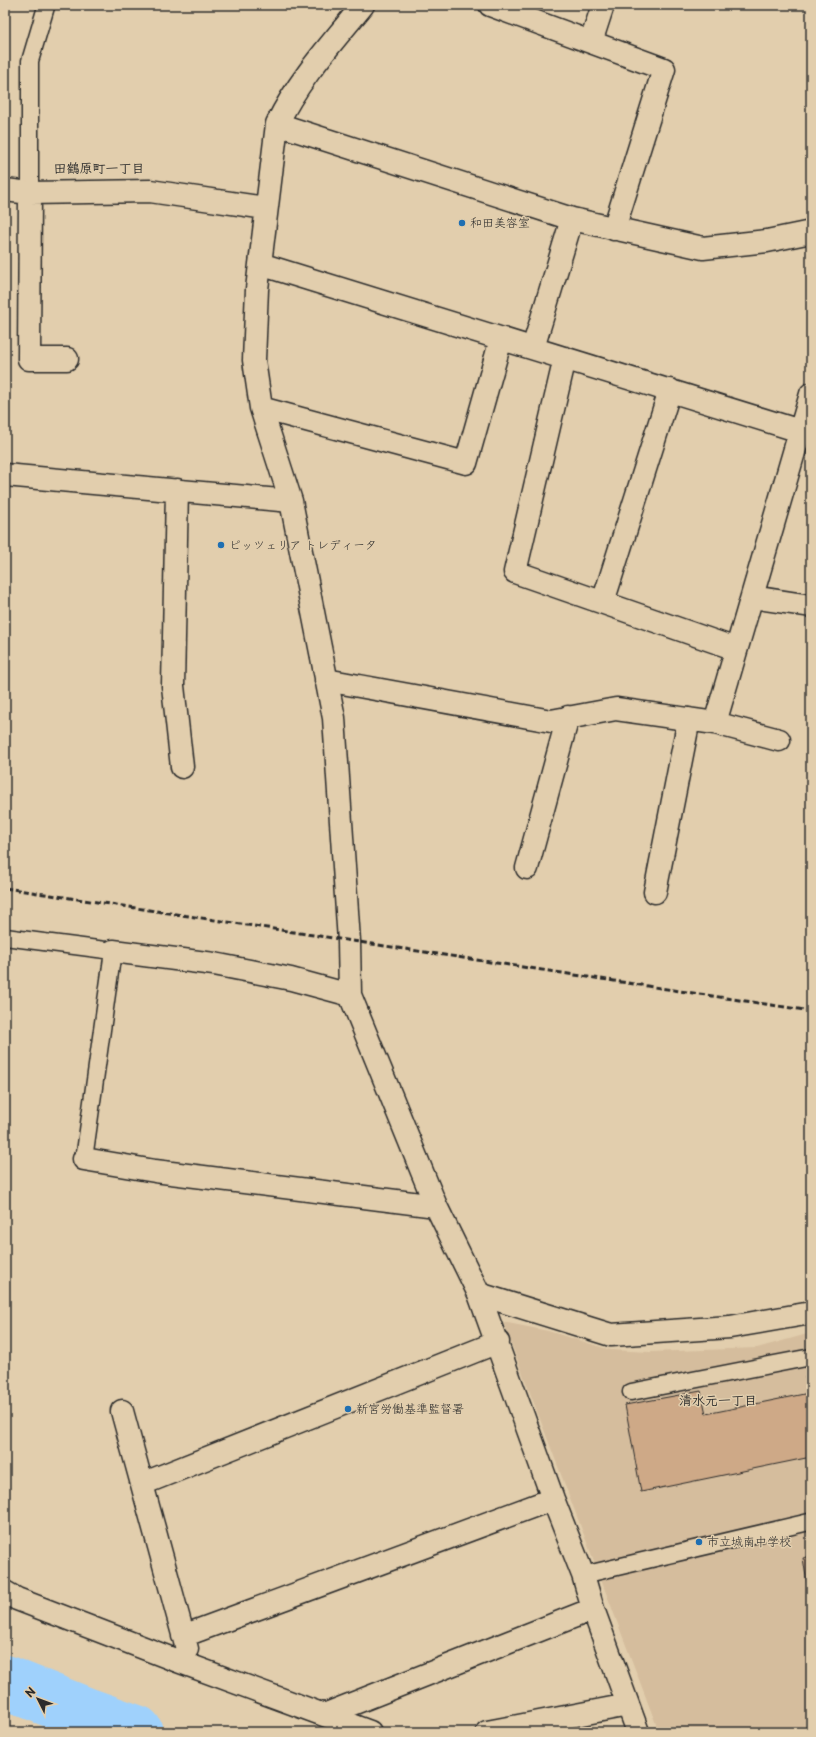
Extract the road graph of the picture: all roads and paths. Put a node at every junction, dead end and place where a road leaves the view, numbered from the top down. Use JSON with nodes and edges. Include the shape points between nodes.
{"nodes":[{"id":1,"x":363,"y":5,"type":"edge"},
{"id":2,"x":490,"y":5,"type":"edge"},
{"id":3,"x":603,"y":5,"type":"edge"},
{"id":4,"x":46,"y":7,"type":"dead end"},
{"id":5,"x":591,"y":42,"type":"junction"},
{"id":6,"x":277,"y":124,"type":"junction"},
{"id":7,"x":5,"y":190,"type":"edge"},
{"id":8,"x":30,"y":194,"type":"junction"},
{"id":9,"x":266,"y":208,"type":"junction"},
{"id":10,"x":572,"y":219,"type":"junction"},
{"id":11,"x":614,"y":228,"type":"junction"},
{"id":12,"x":811,"y":232,"type":"edge"},
{"id":13,"x":260,"y":264,"type":"junction"},
{"id":14,"x":501,"y":338,"type":"junction"},
{"id":15,"x":533,"y":348,"type":"junction"},
{"id":16,"x":565,"y":358,"type":"junction"},
{"id":17,"x":67,"y":359,"type":"dead end"},
{"id":18,"x":670,"y":390,"type":"junction"},
{"id":19,"x":811,"y":394,"type":"edge"},
{"id":20,"x":261,"y":408,"type":"junction"},
{"id":21,"x":800,"y":431,"type":"junction"},
{"id":22,"x":5,"y":475,"type":"edge"},
{"id":23,"x":177,"y":490,"type":"junction"},
{"id":24,"x":292,"y":500,"type":"junction"},
{"id":25,"x":752,"y":597,"type":"junction"},
{"id":26,"x":603,"y":602,"type":"junction"},
{"id":27,"x":811,"y":606,"type":"edge"},
{"id":28,"x":736,"y":649,"type":"junction"},
{"id":29,"x":326,"y":680,"type":"junction"},
{"id":30,"x":568,"y":718,"type":"junction"},
{"id":31,"x":689,"y":719,"type":"junction"},
{"id":32,"x":715,"y":723,"type":"junction"},
{"id":33,"x":779,"y":740,"type":"dead end"},
{"id":34,"x":182,"y":767,"type":"dead end"},
{"id":35,"x":527,"y":868,"type":"dead end"},
{"id":36,"x":655,"y":892,"type":"dead end"},
{"id":37,"x":5,"y":937,"type":"edge"},
{"id":38,"x":113,"y":951,"type":"junction"},
{"id":39,"x":350,"y":995,"type":"junction"},
{"id":40,"x":84,"y":1159,"type":"joint"},
{"id":41,"x":436,"y":1206,"type":"junction"},
{"id":42,"x":479,"y":1294,"type":"junction"},
{"id":43,"x":811,"y":1313,"type":"edge"},
{"id":44,"x":498,"y":1342,"type":"junction"},
{"id":45,"x":811,"y":1357,"type":"edge"},
{"id":46,"x":631,"y":1392,"type":"dead end"},
{"id":47,"x":122,"y":1411,"type":"dead end"},
{"id":48,"x":142,"y":1484,"type":"junction"},
{"id":49,"x":553,"y":1499,"type":"junction"},
{"id":50,"x":809,"y":1522,"type":"dead end"},
{"id":51,"x":583,"y":1575,"type":"junction"},
{"id":52,"x":5,"y":1592,"type":"edge"},
{"id":53,"x":593,"y":1609,"type":"junction"},
{"id":54,"x":183,"y":1636,"type":"junction"},
{"id":55,"x":192,"y":1666,"type":"junction"},
{"id":56,"x":628,"y":1705,"type":"junction"},
{"id":57,"x":324,"y":1715,"type":"junction"},
{"id":58,"x":370,"y":1732,"type":"edge"},
{"id":59,"x":487,"y":1732,"type":"edge"},
{"id":60,"x":638,"y":1732,"type":"edge"}],
"edges":[{"from":1,"to":6,"type":"street","via":[[323,52],[288,100]]},
{"from":2,"to":5,"type":"street"},
{"from":3,"to":5,"type":"street"},
{"from":4,"to":8,"type":"lane","via":[[30,61]]},
{"from":5,"to":11,"type":"street","via":[[664,69]]},
{"from":6,"to":9,"type":"street"},
{"from":6,"to":10,"type":"street"},
{"from":7,"to":8,"type":"street"},
{"from":8,"to":9,"type":"street","via":[[150,191]]},
{"from":8,"to":17,"type":"street","via":[[29,359]]},
{"from":9,"to":13,"type":"street"},
{"from":10,"to":11,"type":"street"},
{"from":10,"to":15,"type":"street"},
{"from":11,"to":12,"type":"street","via":[[703,248],[767,241]]},
{"from":13,"to":14,"type":"street"},
{"from":13,"to":20,"type":"street","via":[[254,360]]},
{"from":14,"to":15,"type":"street"},
{"from":14,"to":20,"type":"street","via":[[466,463]]},
{"from":15,"to":16,"type":"street"},
{"from":16,"to":18,"type":"street"},
{"from":16,"to":26,"type":"street","via":[[514,572]]},
{"from":18,"to":21,"type":"street"},
{"from":18,"to":26,"type":"street"},
{"from":19,"to":21,"type":"street"},
{"from":20,"to":24,"type":"street"},
{"from":21,"to":25,"type":"street"},
{"from":22,"to":23,"type":"street"},
{"from":23,"to":24,"type":"street"},
{"from":23,"to":34,"type":"street","via":[[173,686]]},
{"from":24,"to":29,"type":"street"},
{"from":25,"to":27,"type":"street"},
{"from":25,"to":28,"type":"street"},
{"from":26,"to":28,"type":"street"},
{"from":28,"to":32,"type":"street"},
{"from":29,"to":30,"type":"street","via":[[551,721]]},
{"from":29,"to":39,"type":"street","via":[[334,718],[349,940]]},
{"from":30,"to":31,"type":"street","via":[[616,709]]},
{"from":30,"to":35,"type":"street"},
{"from":31,"to":32,"type":"street"},
{"from":31,"to":36,"type":"street"},
{"from":32,"to":33,"type":"street"},
{"from":37,"to":38,"type":"lane"},
{"from":38,"to":39,"type":"street","via":[[214,964],[291,979]]},
{"from":38,"to":40,"type":"lane"},
{"from":39,"to":41,"type":"street"},
{"from":40,"to":41,"type":"street","via":[[155,1171]]},
{"from":41,"to":42,"type":"street"},
{"from":42,"to":43,"type":"street","via":[[611,1335],[730,1327]]},
{"from":42,"to":44,"type":"street"},
{"from":44,"to":48,"type":"street"},
{"from":44,"to":49,"type":"street"},
{"from":45,"to":46,"type":"lane"},
{"from":47,"to":48,"type":"street"},
{"from":48,"to":54,"type":"street"},
{"from":49,"to":51,"type":"street"},
{"from":49,"to":54,"type":"street"},
{"from":50,"to":51,"type":"lane"},
{"from":51,"to":53,"type":"street"},
{"from":52,"to":55,"type":"street","via":[[17,1599]]},
{"from":53,"to":56,"type":"street"},
{"from":53,"to":57,"type":"street"},
{"from":54,"to":55,"type":"street"},
{"from":55,"to":57,"type":"street"},
{"from":56,"to":59,"type":"street"},
{"from":56,"to":60,"type":"street"},
{"from":57,"to":58,"type":"street"}]}
